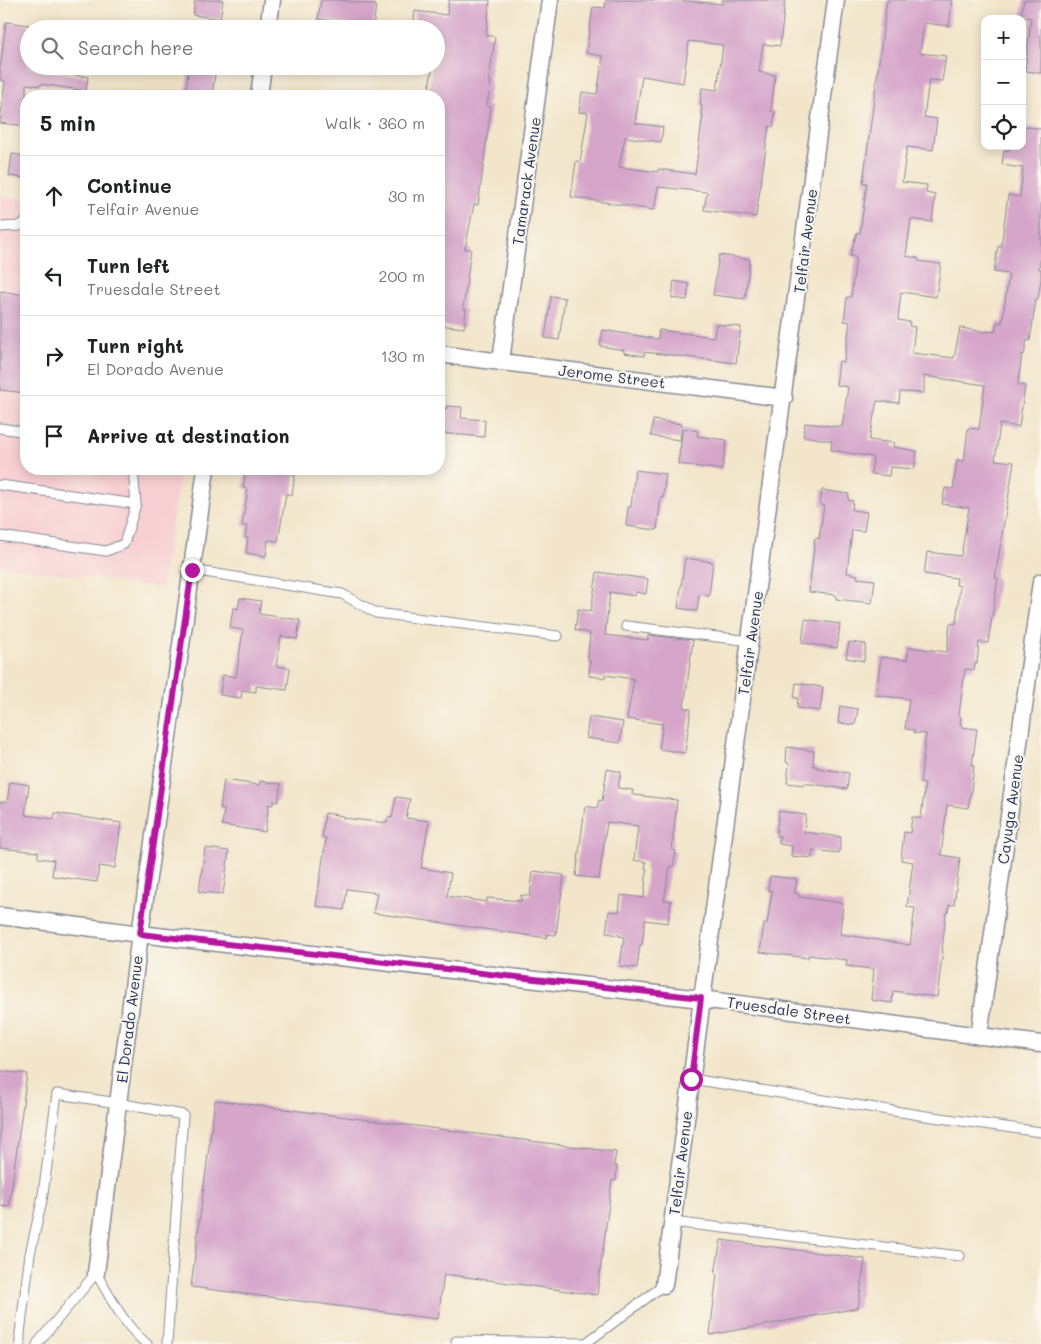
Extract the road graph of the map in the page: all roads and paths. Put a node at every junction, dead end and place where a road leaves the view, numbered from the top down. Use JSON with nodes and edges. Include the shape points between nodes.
{"nodes":[{"id":1,"x":272,"y":0,"type":"edge"},
{"id":2,"x":550,"y":0,"type":"edge"},
{"id":3,"x":836,"y":0,"type":"edge"},
{"id":4,"x":269,"y":20,"type":"edge"},
{"id":5,"x":262,"y":75,"type":"edge"},
{"id":6,"x":259,"y":90,"type":"edge"},
{"id":7,"x":20,"y":225,"type":"edge"},
{"id":8,"x":0,"y":227,"type":"edge"},
{"id":9,"x":445,"y":355,"type":"edge"},
{"id":10,"x":501,"y":362,"type":"junction"},
{"id":11,"x":784,"y":398,"type":"junction"},
{"id":12,"x":0,"y":428,"type":"edge"},
{"id":13,"x":20,"y":431,"type":"edge"},
{"id":14,"x":134,"y":475,"type":"edge"},
{"id":15,"x":205,"y":475,"type":"edge"},
{"id":16,"x":0,"y":485,"type":"edge"},
{"id":17,"x":136,"y":504,"type":"junction"},
{"id":18,"x":0,"y":536,"type":"edge"},
{"id":19,"x":192,"y":570,"type":"junction"},
{"id":20,"x":1041,"y":582,"type":"edge"},
{"id":21,"x":626,"y":626,"type":"dead end"},
{"id":22,"x":558,"y":636,"type":"dead end"},
{"id":23,"x":751,"y":642,"type":"junction"},
{"id":24,"x":0,"y":916,"type":"edge"},
{"id":25,"x":140,"y":934,"type":"junction"},
{"id":26,"x":701,"y":998,"type":"junction"},
{"id":27,"x":979,"y":1036,"type":"junction"},
{"id":28,"x":1041,"y":1044,"type":"edge"},
{"id":29,"x":691,"y":1079,"type":"junction"},
{"id":30,"x":118,"y":1103,"type":"junction"},
{"id":31,"x":1041,"y":1132,"type":"edge"},
{"id":32,"x":672,"y":1222,"type":"junction"},
{"id":33,"x":960,"y":1256,"type":"dead end"},
{"id":34,"x":96,"y":1273,"type":"junction"},
{"id":35,"x":664,"y":1285,"type":"joint"},
{"id":36,"x":456,"y":1341,"type":"dead end"},
{"id":37,"x":20,"y":1344,"type":"edge"},
{"id":38,"x":37,"y":1344,"type":"edge"},
{"id":39,"x":147,"y":1344,"type":"edge"},
{"id":40,"x":166,"y":1344,"type":"edge"}],
"edges":[{"from":1,"to":4,"type":"street"},
{"from":2,"to":10,"type":"street","name":"Tamarack Avenue"},
{"from":3,"to":11,"type":"street","name":"Telfair Avenue"},
{"from":5,"to":6,"type":"street"},
{"from":7,"to":8,"type":"lane"},
{"from":9,"to":10,"type":"street","name":"Jerome Street"},
{"from":10,"to":11,"type":"street","name":"Jerome Street"},
{"from":11,"to":23,"type":"street","name":"Telfair Avenue"},
{"from":12,"to":13,"type":"lane"},
{"from":14,"to":17,"type":"lane"},
{"from":15,"to":19,"type":"street","name":"El Dorado Avenue"},
{"from":16,"to":17,"type":"lane"},
{"from":17,"to":18,"type":"lane","via":[[124,544],[106,551]]},
{"from":19,"to":22,"type":"lane","via":[[342,594],[376,612]]},
{"from":19,"to":25,"type":"street","name":"El Dorado Avenue"},
{"from":20,"to":27,"type":"street","name":"Cayuga Avenue"},
{"from":21,"to":23,"type":"lane"},
{"from":23,"to":26,"type":"street","name":"Telfair Avenue"},
{"from":24,"to":25,"type":"street","name":"Truesdale Street"},
{"from":25,"to":26,"type":"street","name":"Truesdale Street"},
{"from":25,"to":30,"type":"street","name":"El Dorado Avenue"},
{"from":26,"to":27,"type":"street","name":"Truesdale Street"},
{"from":26,"to":29,"type":"street","name":"Telfair Avenue"},
{"from":27,"to":28,"type":"street","name":"Truesdale Street"},
{"from":29,"to":31,"type":"lane"},
{"from":29,"to":32,"type":"street","name":"Telfair Avenue"},
{"from":30,"to":34,"type":"street","name":"El Dorado Avenue"},
{"from":30,"to":37,"type":"lane","via":[[57,1094],[42,1201],[30,1254]]},
{"from":30,"to":40,"type":"lane","via":[[183,1115]]},
{"from":32,"to":33,"type":"lane"},
{"from":32,"to":35,"type":"street","name":"Telfair Avenue"},
{"from":34,"to":38,"type":"lane"},
{"from":34,"to":39,"type":"lane","via":[[136,1336]]},
{"from":35,"to":36,"type":"lane","via":[[586,1343]]}]}
